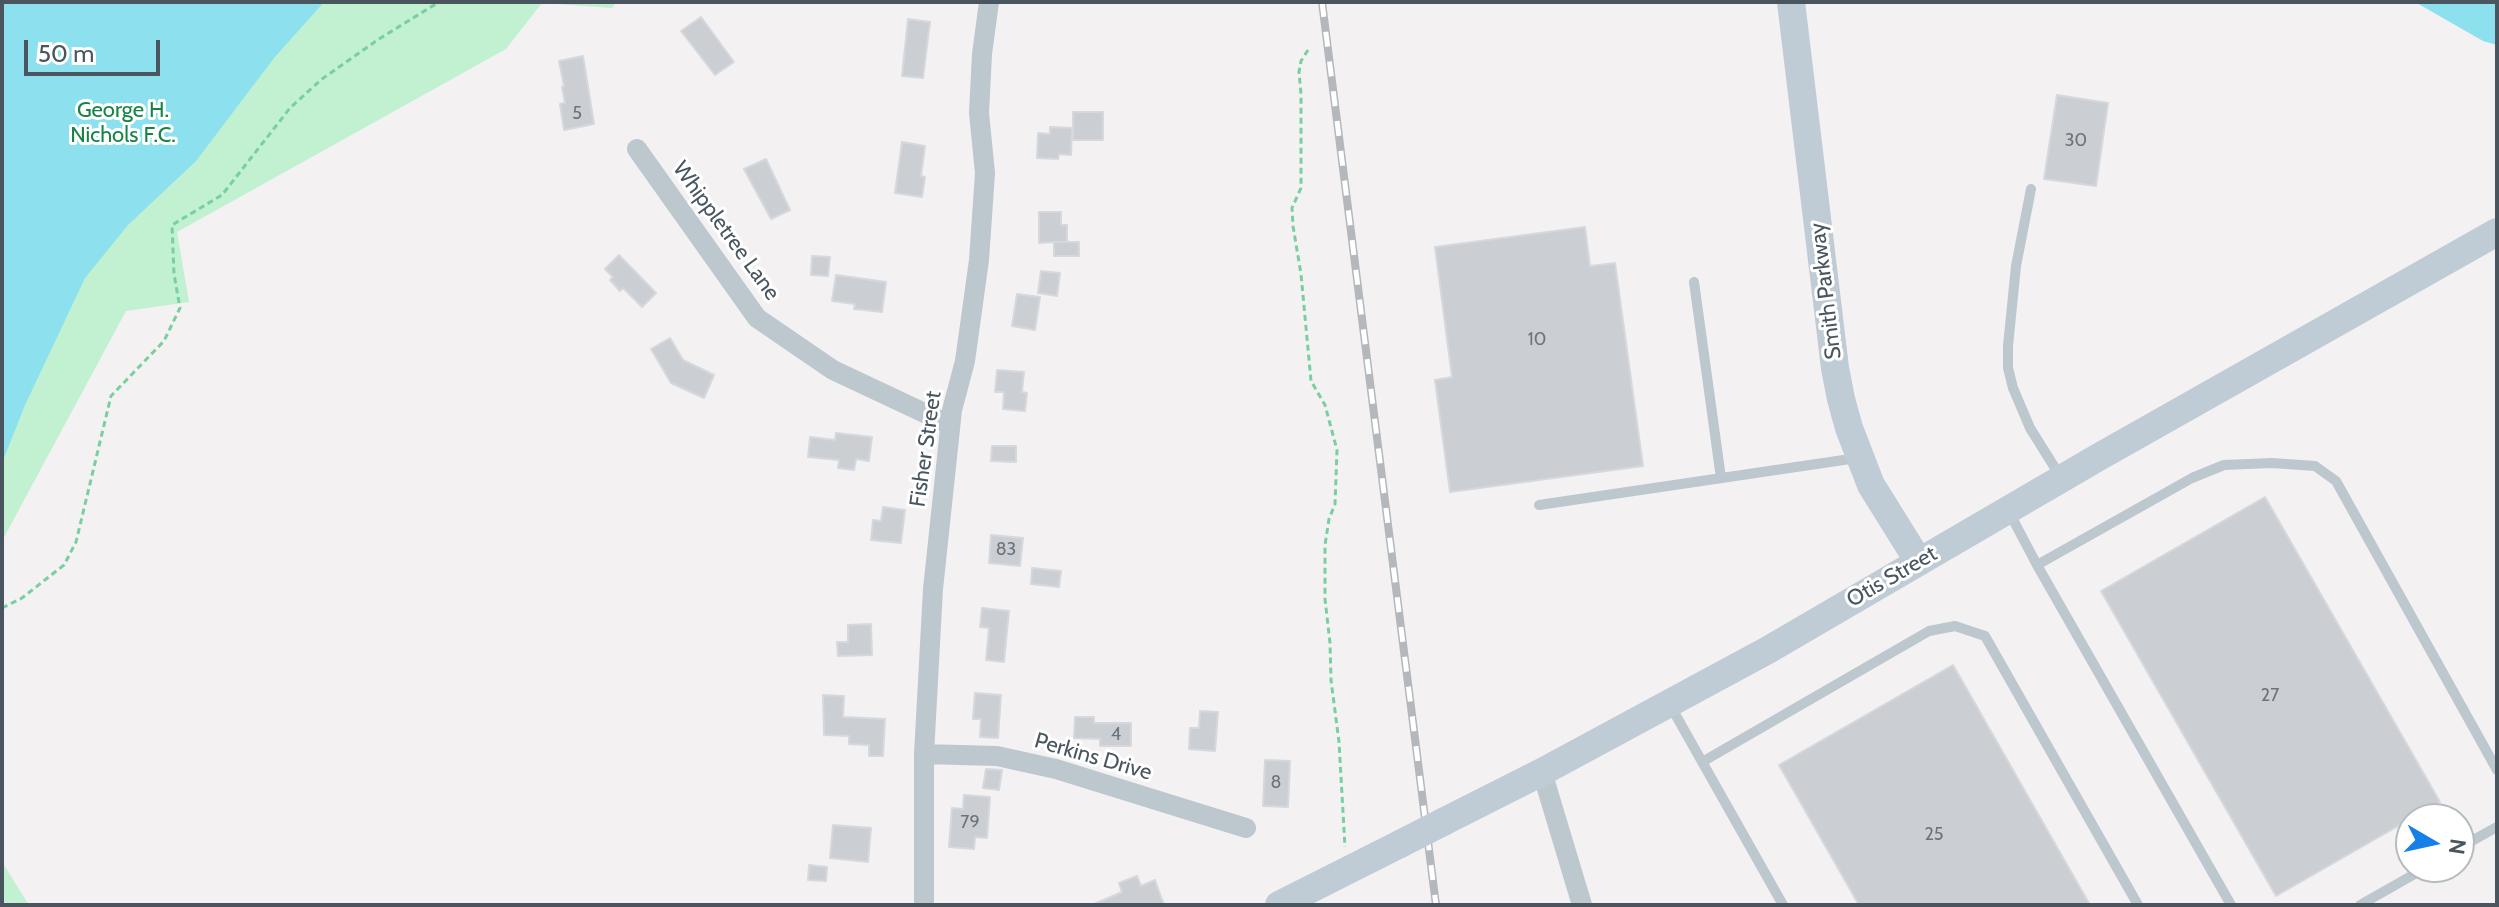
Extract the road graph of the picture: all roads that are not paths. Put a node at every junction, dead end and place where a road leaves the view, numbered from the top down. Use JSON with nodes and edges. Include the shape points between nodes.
{"nodes":[{"id":1,"x":989,"y":2,"type":"edge"},
{"id":2,"x":1791,"y":2,"type":"edge"},
{"id":3,"x":637,"y":149,"type":"dead end"},
{"id":4,"x":2031,"y":189,"type":"dead end"},
{"id":5,"x":2497,"y":232,"type":"edge"},
{"id":6,"x":1694,"y":282,"type":"dead end"},
{"id":7,"x":950,"y":425,"type":"junction"},
{"id":8,"x":1859,"y":457,"type":"junction"},
{"id":9,"x":1721,"y":478,"type":"junction"},
{"id":10,"x":2062,"y":479,"type":"junction"},
{"id":11,"x":1539,"y":505,"type":"dead end"},
{"id":12,"x":2008,"y":510,"type":"junction"},
{"id":13,"x":1919,"y":562,"type":"junction"},
{"id":14,"x":2037,"y":565,"type":"junction"},
{"id":15,"x":1669,"y":703,"type":"junction"},
{"id":16,"x":924,"y":754,"type":"junction"},
{"id":17,"x":1702,"y":762,"type":"junction"},
{"id":18,"x":2497,"y":770,"type":"edge"},
{"id":19,"x":1542,"y":772,"type":"junction"},
{"id":20,"x":2497,"y":827,"type":"edge"},
{"id":21,"x":1246,"y":828,"type":"dead end"},
{"id":22,"x":2475,"y":839,"type":"edge"},
{"id":23,"x":2399,"y":883,"type":"edge"},
{"id":24,"x":924,"y":905,"type":"edge"},
{"id":25,"x":1279,"y":905,"type":"edge"},
{"id":26,"x":1582,"y":905,"type":"edge"},
{"id":27,"x":1783,"y":905,"type":"edge"},
{"id":28,"x":2138,"y":905,"type":"edge"},
{"id":29,"x":2231,"y":905,"type":"edge"},
{"id":30,"x":2360,"y":905,"type":"edge"}],
"edges":[{"from":1,"to":7,"type":"street","name":"Fisher Street","via":[[979,113],[985,173],[979,260]]},
{"from":2,"to":8,"type":"main road","name":"Smith Parkway","via":[[1835,368]]},
{"from":3,"to":7,"type":"street","name":"Whippletree Lane","via":[[757,318],[833,370]]},
{"from":4,"to":10,"type":"lane","via":[[2016,266],[2008,368],[2030,428]]},
{"from":5,"to":10,"type":"main road","name":"Otis Street"},
{"from":6,"to":9,"type":"lane"},
{"from":7,"to":16,"type":"street","name":"Fisher Street","via":[[933,589]]},
{"from":8,"to":9,"type":"lane"},
{"from":8,"to":13,"type":"main road","name":"Smith Parkway"},
{"from":9,"to":11,"type":"lane"},
{"from":10,"to":12,"type":"main road","name":"Otis Street"},
{"from":12,"to":13,"type":"main road","name":"Otis Street"},
{"from":12,"to":14,"type":"lane"},
{"from":13,"to":15,"type":"main road","name":"Otis Street"},
{"from":14,"to":18,"type":"lane","via":[[2224,465],[2315,466],[2336,481]]},
{"from":14,"to":29,"type":"lane"},
{"from":15,"to":17,"type":"lane"},
{"from":15,"to":19,"type":"main road","name":"Otis Street"},
{"from":16,"to":21,"type":"street","name":"Perkins Drive","via":[[997,756],[1056,769]]},
{"from":16,"to":24,"type":"street","name":"Fisher Street"},
{"from":17,"to":27,"type":"lane"},
{"from":17,"to":28,"type":"lane","via":[[1929,631],[1955,626],[1985,636]]},
{"from":19,"to":25,"type":"main road","name":"Otis Street","bridge":true},
{"from":19,"to":26,"type":"street"},
{"from":20,"to":22,"type":"lane"},
{"from":23,"to":30,"type":"lane"}]}
